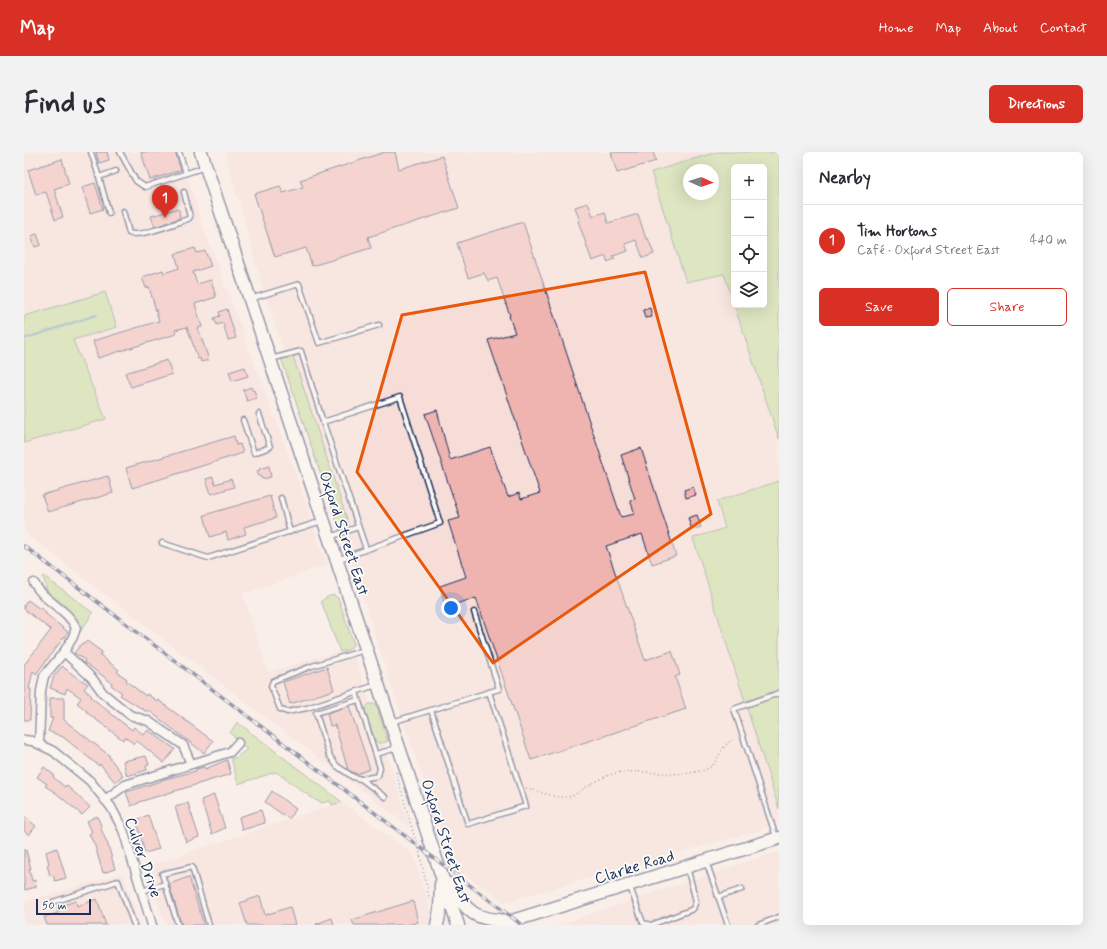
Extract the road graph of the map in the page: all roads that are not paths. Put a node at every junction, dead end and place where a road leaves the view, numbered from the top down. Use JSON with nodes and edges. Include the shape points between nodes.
{"nodes":[{"id":1,"x":91,"y":152,"type":"edge"},
{"id":2,"x":120,"y":152,"type":"edge"},
{"id":3,"x":179,"y":152,"type":"edge"},
{"id":4,"x":201,"y":152,"type":"edge"},
{"id":5,"x":206,"y":166,"type":"junction"},
{"id":6,"x":116,"y":171,"type":"dead end"},
{"id":7,"x":186,"y":173,"type":"junction"},
{"id":8,"x":99,"y":177,"type":"junction"},
{"id":9,"x":184,"y":192,"type":"dead end"},
{"id":10,"x":123,"y":211,"type":"dead end"},
{"id":11,"x":109,"y":213,"type":"dead end"},
{"id":12,"x":250,"y":299,"type":"junction"},
{"id":13,"x":379,"y":324,"type":"dead end"},
{"id":14,"x":270,"y":359,"type":"junction"},
{"id":15,"x":259,"y":414,"type":"dead end"},
{"id":16,"x":243,"y":420,"type":"dead end"},
{"id":17,"x":323,"y":422,"type":"junction"},
{"id":18,"x":280,"y":498,"type":"dead end"},
{"id":19,"x":324,"y":521,"type":"junction"},
{"id":20,"x":358,"y":527,"type":"junction"},
{"id":21,"x":290,"y":532,"type":"junction"},
{"id":22,"x":330,"y":538,"type":"junction"},
{"id":23,"x":162,"y":543,"type":"dead end"},
{"id":24,"x":366,"y":549,"type":"junction"},
{"id":25,"x":337,"y":560,"type":"junction"},
{"id":26,"x":34,"y":583,"type":"dead end"},
{"id":27,"x":474,"y":612,"type":"dead end"},
{"id":28,"x":367,"y":649,"type":"junction"},
{"id":29,"x":64,"y":652,"type":"junction"},
{"id":30,"x":379,"y":684,"type":"junction"},
{"id":31,"x":356,"y":692,"type":"junction"},
{"id":32,"x":489,"y":692,"type":"junction"},
{"id":33,"x":779,"y":694,"type":"edge"},
{"id":34,"x":358,"y":700,"type":"junction"},
{"id":35,"x":431,"y":710,"type":"junction"},
{"id":36,"x":391,"y":722,"type":"junction"},
{"id":37,"x":24,"y":740,"type":"edge"},
{"id":38,"x":238,"y":743,"type":"dead end"},
{"id":39,"x":39,"y":744,"type":"junction"},
{"id":40,"x":400,"y":747,"type":"junction"},
{"id":41,"x":376,"y":754,"type":"junction"},
{"id":42,"x":191,"y":764,"type":"junction"},
{"id":43,"x":361,"y":779,"type":"junction"},
{"id":44,"x":385,"y":797,"type":"dead end"},
{"id":45,"x":105,"y":800,"type":"junction"},
{"id":46,"x":778,"y":839,"type":"edge"},
{"id":47,"x":706,"y":861,"type":"junction"},
{"id":48,"x":686,"y":867,"type":"junction"},
{"id":49,"x":441,"y":871,"type":"junction"},
{"id":50,"x":165,"y":884,"type":"junction"},
{"id":51,"x":629,"y":885,"type":"junction"},
{"id":52,"x":742,"y":889,"type":"dead end"},
{"id":53,"x":142,"y":891,"type":"junction"},
{"id":54,"x":718,"y":897,"type":"junction"},
{"id":55,"x":53,"y":902,"type":"dead end"},
{"id":56,"x":779,"y":917,"type":"edge"},
{"id":57,"x":505,"y":924,"type":"edge"},
{"id":58,"x":134,"y":925,"type":"edge"},
{"id":59,"x":151,"y":925,"type":"edge"},
{"id":60,"x":178,"y":925,"type":"edge"},
{"id":61,"x":210,"y":925,"type":"edge"},
{"id":62,"x":437,"y":925,"type":"edge"},
{"id":63,"x":458,"y":925,"type":"edge"},
{"id":64,"x":651,"y":925,"type":"edge"},
{"id":65,"x":728,"y":925,"type":"edge"},
{"id":66,"x":758,"y":925,"type":"edge"}],
"edges":[{"from":1,"to":8,"type":"lane"},
{"from":2,"to":7,"type":"lane","via":[[136,181],[145,187]]},
{"from":3,"to":7,"type":"lane"},
{"from":4,"to":5,"type":"main road","name":"Oxford Street East"},
{"from":5,"to":7,"type":"lane"},
{"from":5,"to":12,"type":"main road","name":"Oxford Street East"},
{"from":6,"to":8,"type":"lane"},
{"from":8,"to":11,"type":"lane"},
{"from":9,"to":10,"type":"lane","via":[[190,217],[188,219],[142,234],[129,233]]},
{"from":12,"to":13,"type":"lane","via":[[299,284],[319,343]]},
{"from":12,"to":14,"type":"main road","name":"Oxford Street East"},
{"from":14,"to":17,"type":"lane","via":[[301,351]]},
{"from":14,"to":19,"type":"main road","name":"Oxford Street East"},
{"from":15,"to":16,"type":"lane","via":[[270,447],[254,452]]},
{"from":17,"to":20,"type":"lane"},
{"from":17,"to":24,"type":"lane","via":[[400,397],[440,523]]},
{"from":18,"to":21,"type":"lane"},
{"from":19,"to":21,"type":"lane"},
{"from":19,"to":22,"type":"main road","name":"Oxford Street East"},
{"from":20,"to":22,"type":"lane"},
{"from":20,"to":24,"type":"lane"},
{"from":21,"to":23,"type":"lane","via":[[208,558]]},
{"from":22,"to":25,"type":"main road","name":"Oxford Street East"},
{"from":24,"to":25,"type":"lane"},
{"from":25,"to":28,"type":"main road","name":"Oxford Street East"},
{"from":26,"to":29,"type":"street","via":[[38,592],[73,620],[76,628]]},
{"from":27,"to":32,"type":"lane","via":[[499,689]]},
{"from":28,"to":30,"type":"main road","name":"Oxford Street East"},
{"from":28,"to":31,"type":"lane","via":[[272,681],[271,686],[280,709],[287,712]]},
{"from":29,"to":39,"type":"street","via":[[44,676]]},
{"from":29,"to":42,"type":"street","via":[[92,678],[103,693],[130,715],[148,721],[183,745]]},
{"from":30,"to":31,"type":"lane"},
{"from":30,"to":36,"type":"main road","name":"Oxford Street East"},
{"from":31,"to":34,"type":"lane"},
{"from":32,"to":35,"type":"lane"},
{"from":32,"to":35,"type":"lane","via":[[526,806],[468,824]]},
{"from":33,"to":46,"type":"lane","via":[[734,709]]},
{"from":34,"to":41,"type":"lane"},
{"from":34,"to":43,"type":"lane","via":[[316,714],[329,755],[338,766],[353,777]]},
{"from":35,"to":36,"type":"lane"},
{"from":36,"to":40,"type":"main road","name":"Oxford Street East"},
{"from":37,"to":39,"type":"street","name":"Culver Drive"},
{"from":38,"to":42,"type":"street","via":[[230,752]]},
{"from":39,"to":45,"type":"street","name":"Culver Drive","via":[[53,751],[90,781]]},
{"from":40,"to":41,"type":"lane"},
{"from":40,"to":49,"type":"main road","name":"Oxford Street East"},
{"from":41,"to":43,"type":"lane","via":[[380,768],[378,776]]},
{"from":42,"to":45,"type":"street","via":[[125,785]]},
{"from":43,"to":44,"type":"lane"},
{"from":45,"to":53,"type":"street","name":"Culver Drive","via":[[123,830]]},
{"from":46,"to":47,"type":"main road","name":"Clarke Road"},
{"from":47,"to":48,"type":"main road","name":"Clarke Road"},
{"from":47,"to":54,"type":"lane"},
{"from":48,"to":51,"type":"main road","name":"Clarke Road"},
{"from":48,"to":64,"type":"lane","via":[[696,901],[693,909]]},
{"from":49,"to":57,"type":"main road","name":"Clarke Road","via":[[473,913]]},
{"from":49,"to":62,"type":"main road"},
{"from":49,"to":63,"type":"main road","name":"Oxford Street East"},
{"from":50,"to":53,"type":"lane"},
{"from":50,"to":60,"type":"lane"},
{"from":50,"to":61,"type":"lane","via":[[162,874],[192,867]]},
{"from":51,"to":57,"type":"main road","name":"Clarke Road"},
{"from":51,"to":64,"type":"lane","via":[[643,923]]},
{"from":52,"to":54,"type":"lane"},
{"from":53,"to":59,"type":"street","name":"Culver Drive"},
{"from":54,"to":65,"type":"lane"},
{"from":55,"to":58,"type":"lane","via":[[118,880]]},
{"from":56,"to":66,"type":"lane"}]}
